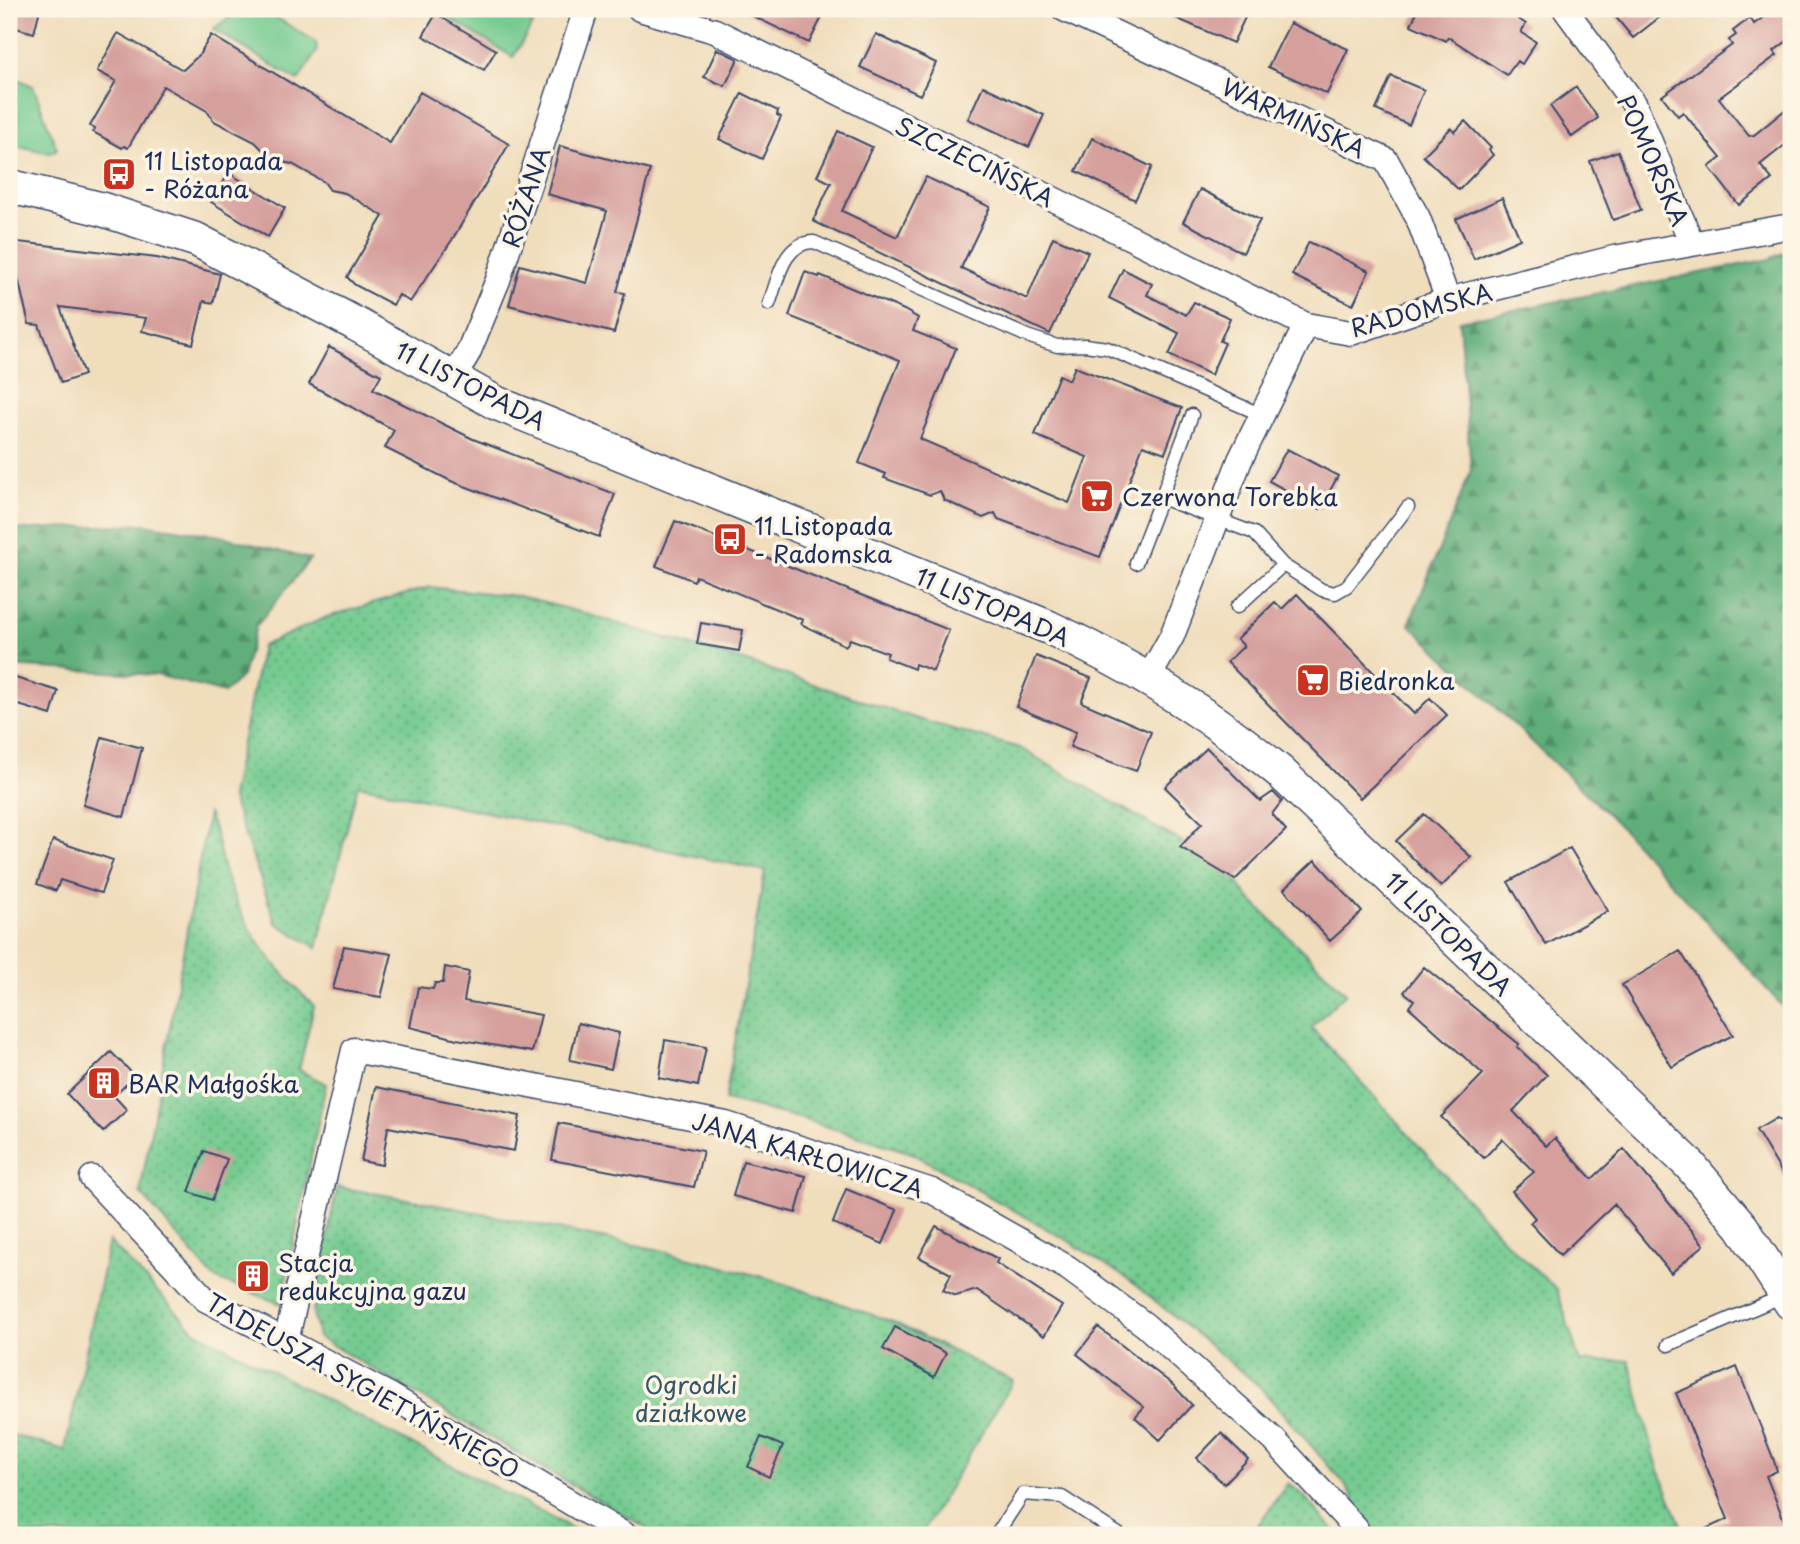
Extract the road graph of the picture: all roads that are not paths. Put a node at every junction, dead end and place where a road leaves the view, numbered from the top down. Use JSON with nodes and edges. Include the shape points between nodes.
{"nodes":[{"id":1,"x":586,"y":9,"type":"edge"},
{"id":2,"x":640,"y":9,"type":"edge"},
{"id":3,"x":1064,"y":9,"type":"edge"},
{"id":4,"x":1565,"y":9,"type":"edge"},
{"id":5,"x":9,"y":186,"type":"edge"},
{"id":6,"x":1791,"y":226,"type":"edge"},
{"id":7,"x":1692,"y":244,"type":"junction"},
{"id":8,"x":1448,"y":300,"type":"junction"},
{"id":9,"x":769,"y":304,"type":"dead end"},
{"id":10,"x":1306,"y":325,"type":"junction"},
{"id":11,"x":452,"y":380,"type":"junction"},
{"id":12,"x":1192,"y":415,"type":"dead end"},
{"id":13,"x":1262,"y":415,"type":"junction"},
{"id":14,"x":1161,"y":498,"type":"junction"},
{"id":15,"x":1408,"y":507,"type":"dead end"},
{"id":16,"x":1218,"y":518,"type":"junction"},
{"id":17,"x":1136,"y":563,"type":"dead end"},
{"id":18,"x":1283,"y":565,"type":"junction"},
{"id":19,"x":1237,"y":607,"type":"dead end"},
{"id":20,"x":1149,"y":677,"type":"junction"},
{"id":21,"x":92,"y":1178,"type":"dead end"},
{"id":22,"x":1789,"y":1298,"type":"edge"},
{"id":23,"x":286,"y":1341,"type":"junction"},
{"id":24,"x":1668,"y":1345,"type":"dead end"},
{"id":25,"x":625,"y":1535,"type":"edge"},
{"id":26,"x":996,"y":1535,"type":"edge"},
{"id":27,"x":1120,"y":1535,"type":"edge"},
{"id":28,"x":1358,"y":1535,"type":"edge"}],
"edges":[{"from":1,"to":11,"type":"street","name":"RÓŻANA","via":[[498,280]]},
{"from":2,"to":10,"type":"street","name":"SZCZECIŃSKA","via":[[715,31]]},
{"from":3,"to":8,"type":"street","name":"WARMIŃSKA","via":[[1386,160],[1418,218]]},
{"from":4,"to":7,"type":"street","name":"POMORSKA","via":[[1635,105]]},
{"from":5,"to":11,"type":"main road","name":"11 LISTOPADA","via":[[197,240]]},
{"from":6,"to":7,"type":"street","name":"RADOMSKA"},
{"from":7,"to":8,"type":"street","name":"RADOMSKA","via":[[1614,258]]},
{"from":8,"to":10,"type":"street","name":"RADOMSKA","via":[[1351,333]]},
{"from":9,"to":13,"type":"lane","via":[[793,248],[814,242],[1027,337],[1057,346],[1107,348]]},
{"from":10,"to":13,"type":"street"},
{"from":11,"to":20,"type":"main road","name":"11 LISTOPADA","via":[[548,425],[1048,627]]},
{"from":12,"to":14,"type":"lane"},
{"from":13,"to":16,"type":"street"},
{"from":14,"to":16,"type":"lane"},
{"from":14,"to":17,"type":"lane"},
{"from":15,"to":18,"type":"lane","via":[[1347,586],[1335,593],[1322,590]]},
{"from":16,"to":18,"type":"lane","via":[[1254,533]]},
{"from":16,"to":20,"type":"street","via":[[1172,636]]},
{"from":18,"to":19,"type":"lane"},
{"from":20,"to":22,"type":"main road","name":"11 LISTOPADA","via":[[1279,771],[1651,1125],[1742,1227]]},
{"from":21,"to":23,"type":"street","name":"TADEUSZA SYGIETYŃSKIEGO","via":[[205,1299]]},
{"from":22,"to":24,"type":"lane"},
{"from":23,"to":25,"type":"street","name":"TADEUSZA SYGIETYŃSKIEGO","via":[[391,1396]]},
{"from":23,"to":28,"type":"street","name":"JANA KARŁOWICZA","via":[[354,1049],[726,1125],[932,1191],[1068,1269],[1145,1325],[1273,1440]]},
{"from":26,"to":27,"type":"lane","via":[[1023,1494],[1062,1497]]}]}
